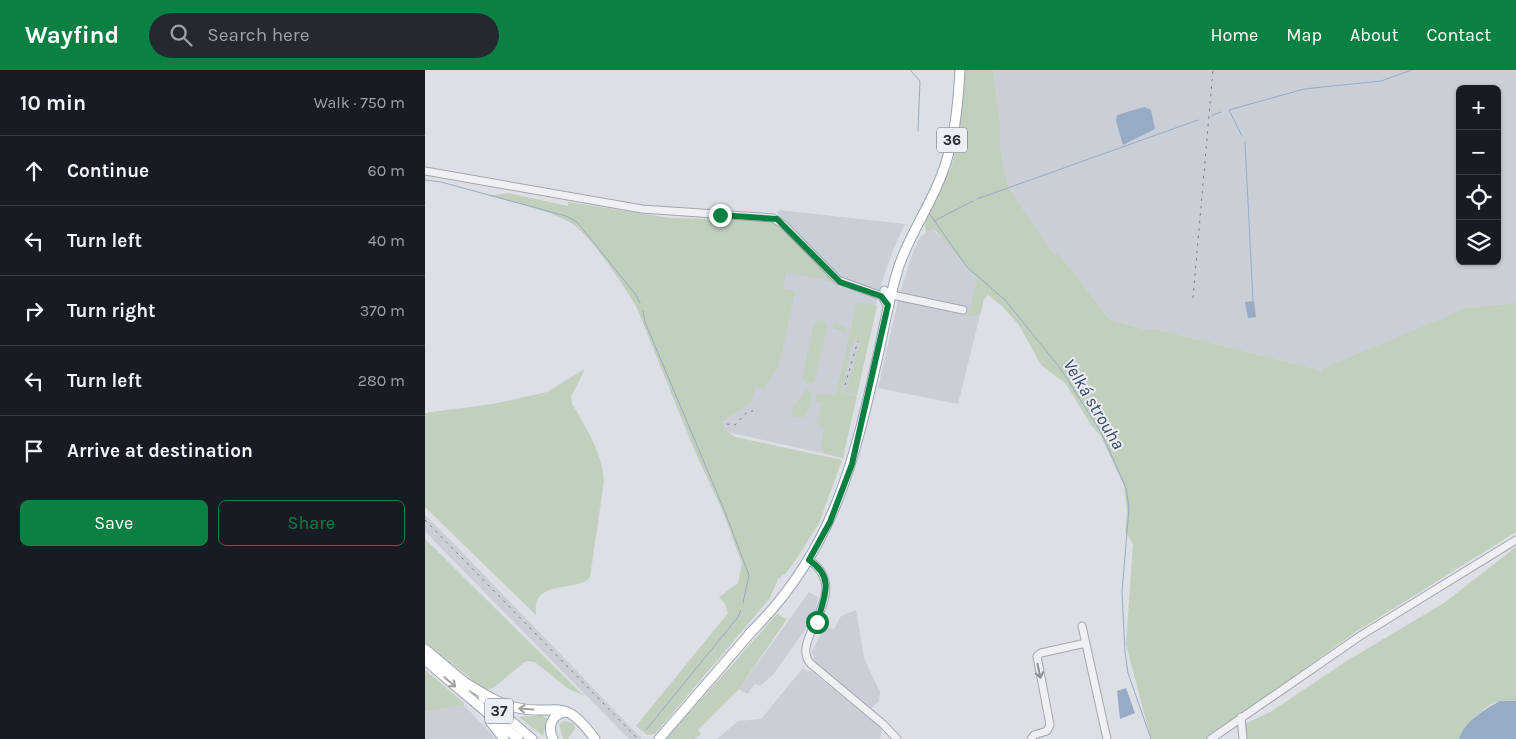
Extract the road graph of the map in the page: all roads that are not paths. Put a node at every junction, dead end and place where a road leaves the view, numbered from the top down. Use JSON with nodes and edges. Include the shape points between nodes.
{"nodes":[{"id":1,"x":960,"y":70,"type":"edge"},
{"id":2,"x":425,"y":171,"type":"edge"},
{"id":3,"x":886,"y":294,"type":"junction"},
{"id":4,"x":963,"y":310,"type":"dead end"},
{"id":5,"x":1516,"y":540,"type":"edge"},
{"id":6,"x":809,"y":560,"type":"junction"},
{"id":7,"x":1082,"y":626,"type":"dead end"},
{"id":8,"x":1086,"y":643,"type":"junction"},
{"id":9,"x":425,"y":649,"type":"edge"},
{"id":10,"x":425,"y":660,"type":"edge"},
{"id":11,"x":466,"y":683,"type":"junction"},
{"id":12,"x":476,"y":703,"type":"junction"},
{"id":13,"x":574,"y":714,"type":"junction"},
{"id":14,"x":1241,"y":717,"type":"junction"},
{"id":15,"x":504,"y":739,"type":"edge"},
{"id":16,"x":518,"y":739,"type":"edge"},
{"id":17,"x":533,"y":739,"type":"edge"},
{"id":18,"x":553,"y":739,"type":"edge"},
{"id":19,"x":595,"y":739,"type":"edge"},
{"id":20,"x":659,"y":739,"type":"edge"},
{"id":21,"x":897,"y":739,"type":"edge"},
{"id":22,"x":1031,"y":739,"type":"edge"},
{"id":23,"x":1107,"y":739,"type":"edge"},
{"id":24,"x":1211,"y":739,"type":"edge"},
{"id":25,"x":1243,"y":739,"type":"edge"}],
"edges":[{"from":1,"to":3,"type":"main road","number":"36","via":[[956,120],[948,156],[905,250],[895,282]]},
{"from":2,"to":3,"type":"street","via":[[642,209],[773,218],[784,225],[840,282]]},
{"from":3,"to":4,"type":"street"},
{"from":3,"to":6,"type":"main road","number":"36","via":[[889,308],[849,472],[827,529]]},
{"from":5,"to":14,"type":"street","via":[[1360,636]]},
{"from":6,"to":20,"type":"main road","number":"36","via":[[776,607]]},
{"from":6,"to":21,"type":"street","via":[[822,571],[826,584],[817,622],[805,647],[805,657]]},
{"from":7,"to":8,"type":"street"},
{"from":8,"to":22,"type":"street","one_way":true,"via":[[1037,656],[1050,725],[1047,731]]},
{"from":8,"to":23,"type":"street"},
{"from":9,"to":11,"type":"main road","number":"37"},
{"from":10,"to":12,"type":"main road","number":"37","one_way":true},
{"from":13,"to":11,"type":"main road","one_way":true,"via":[[560,709],[512,707]]},
{"from":11,"to":17,"type":"main road","number":"37"},
{"from":12,"to":15,"type":"main road"},
{"from":12,"to":16,"type":"main road","number":"37"},
{"from":13,"to":18,"type":"main road","via":[[562,712],[554,717],[550,729]]},
{"from":13,"to":19,"type":"main road"},
{"from":14,"to":24,"type":"street"},
{"from":14,"to":25,"type":"street"}]}
